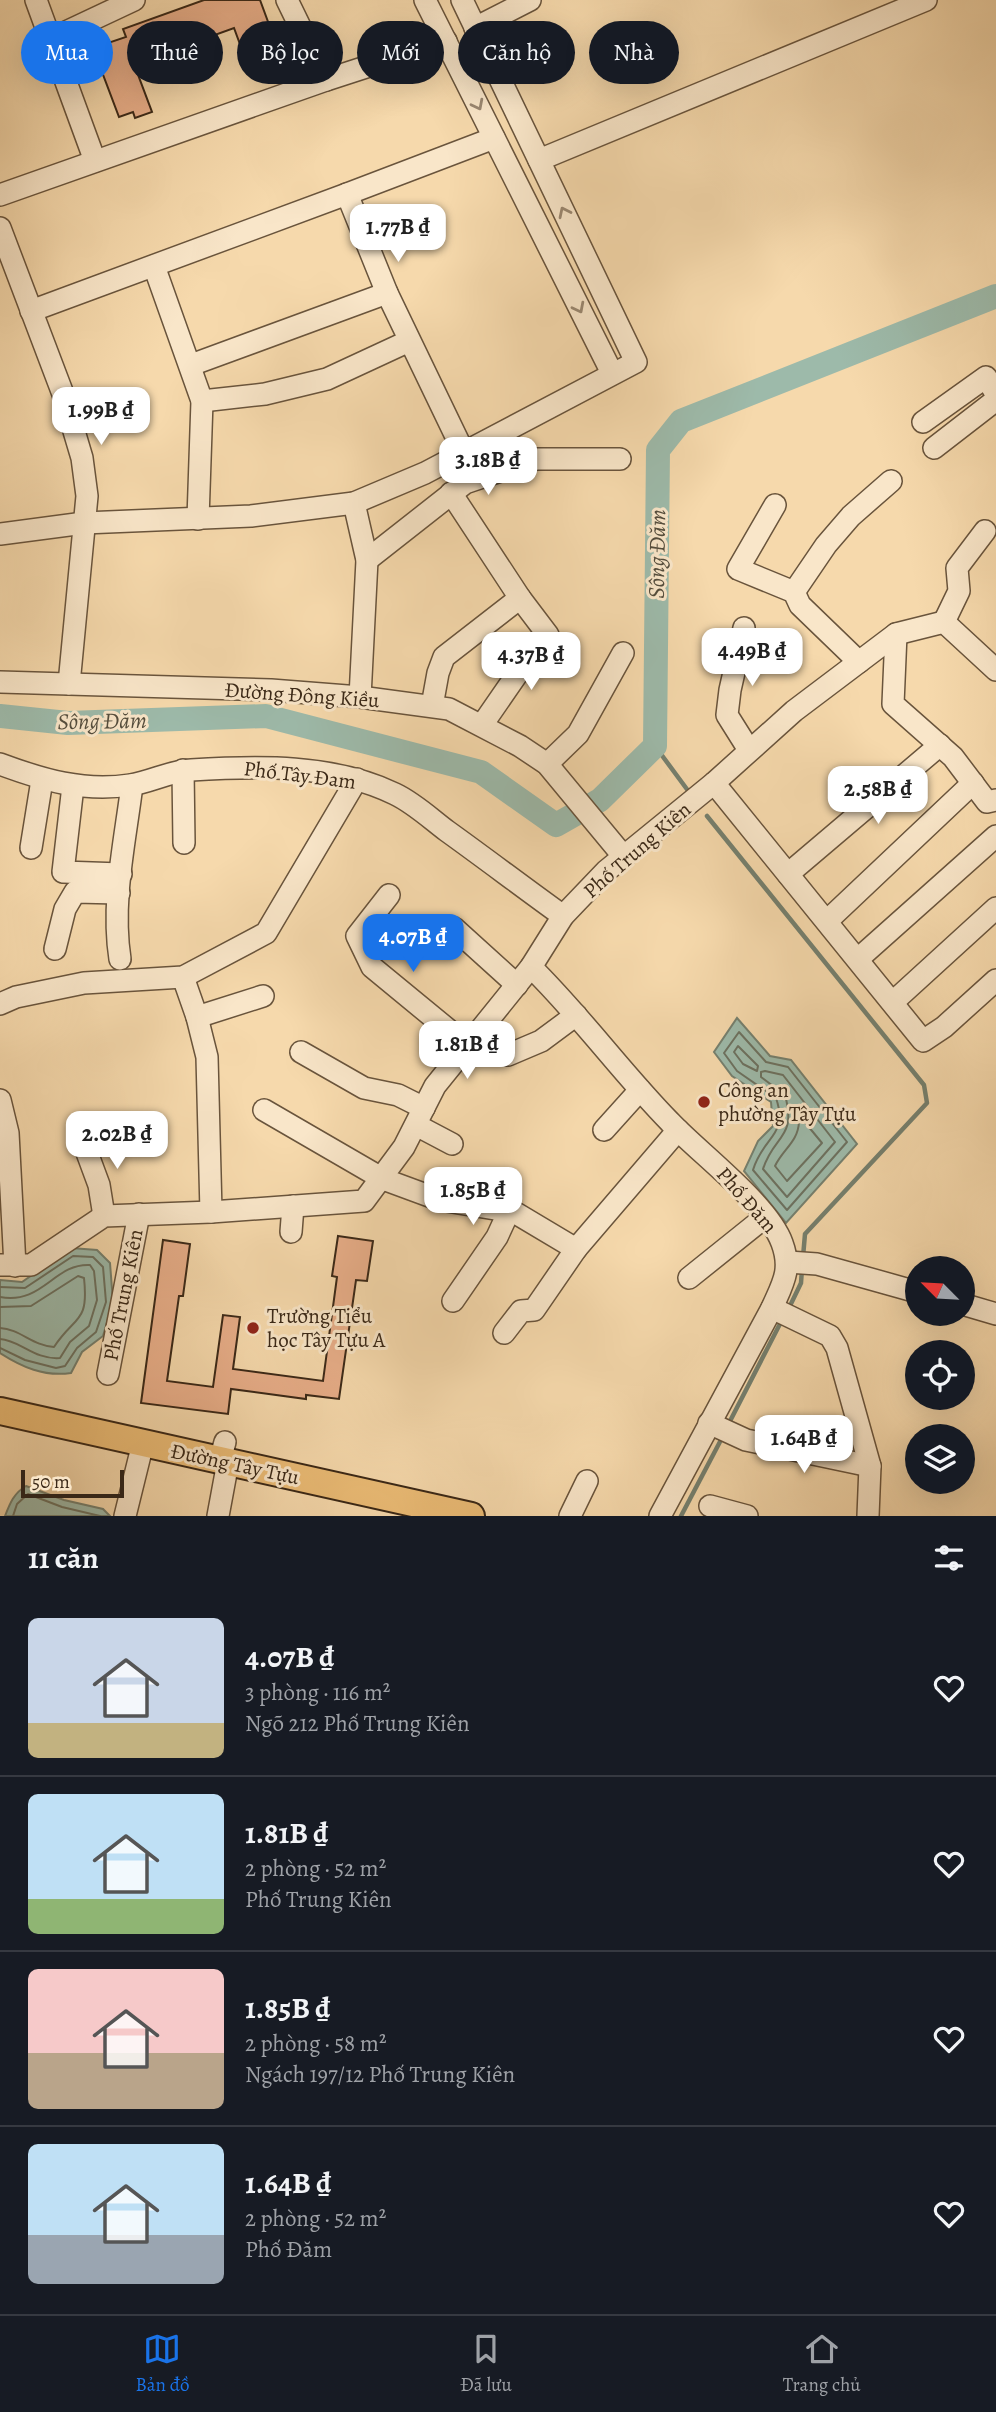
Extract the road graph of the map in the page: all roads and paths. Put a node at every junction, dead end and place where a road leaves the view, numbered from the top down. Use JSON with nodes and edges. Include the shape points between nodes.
{"nodes":[{"id":1,"x":37,"y":0,"type":"edge"},
{"id":2,"x":134,"y":0,"type":"edge"},
{"id":3,"x":287,"y":0,"type":"edge"},
{"id":4,"x":425,"y":0,"type":"edge"},
{"id":5,"x":462,"y":0,"type":"edge"},
{"id":6,"x":530,"y":0,"type":"edge"},
{"id":7,"x":926,"y":0,"type":"edge"},
{"id":8,"x":45,"y":21,"type":"edge"},
{"id":9,"x":89,"y":21,"type":"edge"},
{"id":10,"x":297,"y":21,"type":"edge"},
{"id":11,"x":472,"y":21,"type":"edge"},
{"id":12,"x":489,"y":21,"type":"edge"},
{"id":13,"x":446,"y":41,"type":"junction"},
{"id":14,"x":343,"y":74,"type":"edge"},
{"id":15,"x":67,"y":84,"type":"edge"},
{"id":16,"x":315,"y":84,"type":"edge"},
{"id":17,"x":502,"y":84,"type":"edge"},
{"id":18,"x":494,"y":138,"type":"junction"},
{"id":19,"x":539,"y":160,"type":"junction"},
{"id":20,"x":95,"y":161,"type":"junction"},
{"id":21,"x":347,"y":194,"type":"junction"},
{"id":22,"x":0,"y":195,"type":"edge"},
{"id":23,"x":0,"y":228,"type":"edge"},
{"id":24,"x":153,"y":266,"type":"junction"},
{"id":25,"x":387,"y":293,"type":"junction"},
{"id":26,"x":31,"y":312,"type":"junction"},
{"id":27,"x":409,"y":341,"type":"junction"},
{"id":28,"x":191,"y":365,"type":"junction"},
{"id":29,"x":612,"y":373,"type":"junction"},
{"id":30,"x":996,"y":394,"type":"edge"},
{"id":31,"x":996,"y":400,"type":"edge"},
{"id":32,"x":202,"y":401,"type":"junction"},
{"id":33,"x":923,"y":422,"type":"dead end"},
{"id":34,"x":934,"y":448,"type":"dead end"},
{"id":35,"x":464,"y":453,"type":"junction"},
{"id":36,"x":620,"y":458,"type":"dead end"},
{"id":37,"x":891,"y":481,"type":"dead end"},
{"id":38,"x":451,"y":493,"type":"junction"},
{"id":39,"x":354,"y":503,"type":"junction"},
{"id":40,"x":775,"y":505,"type":"dead end"},
{"id":41,"x":198,"y":519,"type":"junction"},
{"id":42,"x":84,"y":523,"type":"junction"},
{"id":43,"x":985,"y":531,"type":"dead end"},
{"id":44,"x":0,"y":534,"type":"edge"},
{"id":45,"x":367,"y":560,"type":"junction"},
{"id":46,"x":793,"y":592,"type":"junction"},
{"id":47,"x":520,"y":598,"type":"junction"},
{"id":48,"x":944,"y":622,"type":"junction"},
{"id":49,"x":744,"y":628,"type":"dead end"},
{"id":50,"x":896,"y":634,"type":"junction"},
{"id":51,"x":623,"y":653,"type":"dead end"},
{"id":52,"x":859,"y":662,"type":"junction"},
{"id":53,"x":995,"y":670,"type":"edge"},
{"id":54,"x":0,"y":682,"type":"edge"},
{"id":55,"x":69,"y":684,"type":"junction"},
{"id":56,"x":359,"y":696,"type":"junction"},
{"id":57,"x":432,"y":706,"type":"junction"},
{"id":58,"x":482,"y":725,"type":"junction"},
{"id":59,"x":940,"y":745,"type":"junction"},
{"id":60,"x":748,"y":750,"type":"junction"},
{"id":61,"x":0,"y":764,"type":"edge"},
{"id":62,"x":547,"y":764,"type":"junction"},
{"id":63,"x":183,"y":770,"type":"junction"},
{"id":64,"x":357,"y":779,"type":"junction"},
{"id":65,"x":42,"y":780,"type":"junction"},
{"id":66,"x":973,"y":783,"type":"junction"},
{"id":67,"x":132,"y":785,"type":"junction"},
{"id":68,"x":712,"y":785,"type":"junction"},
{"id":69,"x":73,"y":786,"type":"junction"},
{"id":70,"x":996,"y":800,"type":"edge"},
{"id":71,"x":996,"y":836,"type":"edge"},
{"id":72,"x":184,"y":843,"type":"dead end"},
{"id":73,"x":32,"y":848,"type":"dead end"},
{"id":74,"x":624,"y":857,"type":"junction"},
{"id":75,"x":788,"y":874,"type":"junction"},
{"id":76,"x":120,"y":883,"type":"junction"},
{"id":77,"x":388,"y":895,"type":"dead end"},
{"id":78,"x":996,"y":908,"type":"edge"},
{"id":79,"x":563,"y":916,"type":"junction"},
{"id":80,"x":827,"y":921,"type":"junction"},
{"id":81,"x":454,"y":928,"type":"dead end"},
{"id":82,"x":55,"y":949,"type":"dead end"},
{"id":83,"x":120,"y":959,"type":"dead end"},
{"id":84,"x":858,"y":959,"type":"junction"},
{"id":85,"x":531,"y":967,"type":"junction"},
{"id":86,"x":183,"y":977,"type":"junction"},
{"id":87,"x":996,"y":980,"type":"edge"},
{"id":88,"x":517,"y":985,"type":"junction"},
{"id":89,"x":263,"y":996,"type":"dead end"},
{"id":90,"x":893,"y":1002,"type":"junction"},
{"id":91,"x":0,"y":1004,"type":"edge"},
{"id":92,"x":576,"y":1015,"type":"junction"},
{"id":93,"x":197,"y":1017,"type":"junction"},
{"id":94,"x":468,"y":1046,"type":"junction"},
{"id":95,"x":301,"y":1052,"type":"dead end"},
{"id":96,"x":508,"y":1055,"type":"dead end"},
{"id":97,"x":640,"y":1090,"type":"junction"},
{"id":98,"x":0,"y":1100,"type":"edge"},
{"id":99,"x":264,"y":1110,"type":"dead end"},
{"id":100,"x":420,"y":1117,"type":"junction"},
{"id":101,"x":604,"y":1130,"type":"dead end"},
{"id":102,"x":678,"y":1130,"type":"junction"},
{"id":103,"x":82,"y":1139,"type":"dead end"},
{"id":104,"x":452,"y":1144,"type":"dead end"},
{"id":105,"x":383,"y":1179,"type":"junction"},
{"id":106,"x":293,"y":1206,"type":"junction"},
{"id":107,"x":509,"y":1211,"type":"junction"},
{"id":108,"x":211,"y":1212,"type":"junction"},
{"id":109,"x":139,"y":1214,"type":"junction"},
{"id":110,"x":104,"y":1216,"type":"junction"},
{"id":111,"x":765,"y":1216,"type":"junction"},
{"id":112,"x":291,"y":1232,"type":"dead end"},
{"id":113,"x":576,"y":1249,"type":"junction"},
{"id":114,"x":791,"y":1262,"type":"junction"},
{"id":115,"x":7,"y":1266,"type":"edge"},
{"id":116,"x":689,"y":1278,"type":"dead end"},
{"id":117,"x":905,"y":1289,"type":"edge"},
{"id":118,"x":453,"y":1301,"type":"dead end"},
{"id":119,"x":975,"y":1308,"type":"edge"},
{"id":120,"x":774,"y":1309,"type":"junction"},
{"id":121,"x":996,"y":1314,"type":"edge"},
{"id":122,"x":504,"y":1333,"type":"dead end"},
{"id":123,"x":108,"y":1374,"type":"dead end"},
{"id":124,"x":0,"y":1411,"type":"edge"},
{"id":125,"x":711,"y":1424,"type":"junction"},
{"id":126,"x":143,"y":1443,"type":"junction"},
{"id":127,"x":224,"y":1455,"type":"junction"},
{"id":128,"x":870,"y":1466,"type":"junction"},
{"id":129,"x":587,"y":1481,"type":"dead end"},
{"id":130,"x":710,"y":1506,"type":"dead end"},
{"id":131,"x":125,"y":1516,"type":"edge"},
{"id":132,"x":218,"y":1516,"type":"edge"},
{"id":133,"x":471,"y":1516,"type":"edge"},
{"id":134,"x":570,"y":1516,"type":"edge"},
{"id":135,"x":660,"y":1516,"type":"edge"},
{"id":136,"x":747,"y":1516,"type":"edge"},
{"id":137,"x":868,"y":1516,"type":"edge"}],
"edges":[{"from":1,"to":8,"type":"street"},
{"from":2,"to":9,"type":"street"},
{"from":3,"to":10,"type":"street"},
{"from":4,"to":13,"type":"street"},
{"from":5,"to":11,"type":"street"},
{"from":6,"to":12,"type":"street"},
{"from":7,"to":19,"type":"street"},
{"from":13,"to":14,"type":"street"},
{"from":13,"to":18,"type":"street","one_way":true},
{"from":15,"to":20,"type":"street"},
{"from":16,"to":20,"type":"street"},
{"from":17,"to":19,"type":"street"},
{"from":18,"to":21,"type":"street"},
{"from":18,"to":29,"type":"street","one_way":true},
{"from":29,"to":19,"type":"street","one_way":true,"via":[[636,362]]},
{"from":20,"to":22,"type":"street"},
{"from":21,"to":24,"type":"street"},
{"from":21,"to":25,"type":"street"},
{"from":23,"to":26,"type":"street"},
{"from":24,"to":26,"type":"street"},
{"from":24,"to":28,"type":"street"},
{"from":25,"to":27,"type":"street"},
{"from":25,"to":28,"type":"street"},
{"from":26,"to":42,"type":"street","via":[[82,458],[87,496]]},
{"from":27,"to":32,"type":"street","via":[[327,379],[265,394]]},
{"from":27,"to":35,"type":"street"},
{"from":28,"to":32,"type":"street"},
{"from":29,"to":35,"type":"street"},
{"from":30,"to":33,"type":"street","via":[[986,377]]},
{"from":31,"to":34,"type":"street"},
{"from":32,"to":41,"type":"street"},
{"from":35,"to":39,"type":"street"},
{"from":36,"to":38,"type":"street","via":[[536,459],[465,483]]},
{"from":37,"to":46,"type":"street","via":[[851,516]]},
{"from":38,"to":45,"type":"street"},
{"from":38,"to":47,"type":"street"},
{"from":39,"to":41,"type":"street"},
{"from":39,"to":45,"type":"street"},
{"from":40,"to":46,"type":"street","via":[[738,569]]},
{"from":41,"to":42,"type":"street"},
{"from":42,"to":44,"type":"street"},
{"from":42,"to":55,"type":"street"},
{"from":43,"to":48,"type":"street","via":[[957,568],[959,591]]},
{"from":45,"to":56,"type":"street"},
{"from":46,"to":52,"type":"street","via":[[800,605]]},
{"from":47,"to":57,"type":"street","via":[[444,657]]},
{"from":47,"to":58,"type":"street","via":[[548,635]]},
{"from":48,"to":50,"type":"street","name":"Phố Trung Kiên"},
{"from":48,"to":53,"type":"street"},
{"from":49,"to":60,"type":"street","via":[[727,715]]},
{"from":50,"to":52,"type":"street","name":"Phố Trung Kiên"},
{"from":50,"to":59,"type":"street","via":[[893,704]]},
{"from":51,"to":62,"type":"street","via":[[578,734]]},
{"from":52,"to":60,"type":"street","name":"Phố Trung Kiên"},
{"from":54,"to":55,"type":"street","name":"Đường Đông Kiều"},
{"from":55,"to":56,"type":"street","name":"Đường Đông Kiều"},
{"from":56,"to":57,"type":"street","name":"Đường Đông Kiều"},
{"from":57,"to":58,"type":"street","name":"Đường Đông Kiều"},
{"from":58,"to":62,"type":"street","name":"Đường Đông Kiều"},
{"from":59,"to":66,"type":"street"},
{"from":59,"to":75,"type":"street"},
{"from":60,"to":68,"type":"street","name":"Phố Trung Kiên"},
{"from":61,"to":65,"type":"street","name":"Phố Tây Đam"},
{"from":62,"to":74,"type":"street","name":"Đường Đông Kiều"},
{"from":63,"to":64,"type":"street","name":"Phố Tây Đam","via":[[245,766]]},
{"from":63,"to":67,"type":"street","name":"Phố Tây Đam"},
{"from":63,"to":72,"type":"street"},
{"from":64,"to":79,"type":"street","name":"Phố Tây Đam","via":[[397,794]]},
{"from":64,"to":86,"type":"street","via":[[266,933]]},
{"from":65,"to":69,"type":"street","name":"Phố Tây Đam"},
{"from":65,"to":73,"type":"street"},
{"from":66,"to":70,"type":"street","via":[[987,802]]},
{"from":66,"to":80,"type":"street"},
{"from":67,"to":69,"type":"street","name":"Phố Tây Đam"},
{"from":67,"to":76,"type":"street"},
{"from":68,"to":74,"type":"street","name":"Phố Trung Kiên"},
{"from":68,"to":75,"type":"street"},
{"from":69,"to":76,"type":"street","via":[[63,872]]},
{"from":71,"to":84,"type":"street"},
{"from":74,"to":79,"type":"street","name":"Phố Trung Kiên"},
{"from":75,"to":80,"type":"street"},
{"from":76,"to":82,"type":"street","via":[[75,892],[65,909]]},
{"from":76,"to":83,"type":"street"},
{"from":77,"to":94,"type":"street","via":[[357,936],[372,968]]},
{"from":78,"to":90,"type":"street"},
{"from":79,"to":85,"type":"street","name":"Phố Trung Kiên"},
{"from":80,"to":84,"type":"street"},
{"from":81,"to":88,"type":"street"},
{"from":84,"to":90,"type":"street"},
{"from":85,"to":88,"type":"street","name":"Phố Trung Kiên"},
{"from":85,"to":92,"type":"street","name":"Phố Đăm"},
{"from":86,"to":91,"type":"street","via":[[84,983]]},
{"from":86,"to":93,"type":"street"},
{"from":87,"to":90,"type":"street","via":[[923,1041]]},
{"from":88,"to":94,"type":"street","name":"Phố Trung Kiên"},
{"from":89,"to":93,"type":"street"},
{"from":92,"to":96,"type":"street","via":[[541,1041]]},
{"from":92,"to":97,"type":"street","name":"Phố Đăm"},
{"from":93,"to":108,"type":"street","via":[[207,1057]]},
{"from":94,"to":100,"type":"street","name":"Phố Trung Kiên","via":[[435,1086]]},
{"from":95,"to":100,"type":"street","via":[[364,1088],[398,1095]]},
{"from":97,"to":101,"type":"street"},
{"from":97,"to":102,"type":"street","name":"Phố Đăm"},
{"from":98,"to":115,"type":"street","via":[[8,1133]]},
{"from":99,"to":105,"type":"street"},
{"from":100,"to":104,"type":"street"},
{"from":100,"to":105,"type":"street","name":"Phố Trung Kiên"},
{"from":102,"to":111,"type":"street","name":"Phố Đăm"},
{"from":102,"to":113,"type":"street"},
{"from":103,"to":110,"type":"street","via":[[99,1185]]},
{"from":105,"to":106,"type":"street","name":"Phố Trung Kiên","via":[[364,1201]]},
{"from":105,"to":107,"type":"street","via":[[440,1200]]},
{"from":106,"to":108,"type":"street","name":"Phố Trung Kiên"},
{"from":106,"to":112,"type":"street"},
{"from":107,"to":113,"type":"street"},
{"from":107,"to":118,"type":"street","via":[[497,1237]]},
{"from":108,"to":109,"type":"street","name":"Phố Trung Kiên"},
{"from":109,"to":110,"type":"street"},
{"from":109,"to":123,"type":"street","name":"Phố Trung Kiên"},
{"from":110,"to":115,"type":"street","via":[[31,1265]]},
{"from":111,"to":114,"type":"street","name":"Phố Đăm"},
{"from":111,"to":116,"type":"street"},
{"from":113,"to":122,"type":"street","via":[[534,1310],[521,1311]]},
{"from":114,"to":117,"type":"street","via":[[817,1264]]},
{"from":114,"to":120,"type":"street"},
{"from":119,"to":121,"type":"street"},
{"from":120,"to":125,"type":"street"},
{"from":120,"to":128,"type":"street","via":[[831,1336]]},
{"from":124,"to":126,"type":"main road","name":"Đường Tây Tựu"},
{"from":125,"to":128,"type":"street","via":[[746,1440]]},
{"from":125,"to":135,"type":"street"},
{"from":126,"to":127,"type":"main road","name":"Đường Tây Tựu"},
{"from":126,"to":131,"type":"street"},
{"from":127,"to":132,"type":"street"},
{"from":127,"to":133,"type":"main road","name":"Đường Tây Tựu"},
{"from":128,"to":137,"type":"street"},
{"from":129,"to":134,"type":"street"},
{"from":130,"to":136,"type":"street"}]}
